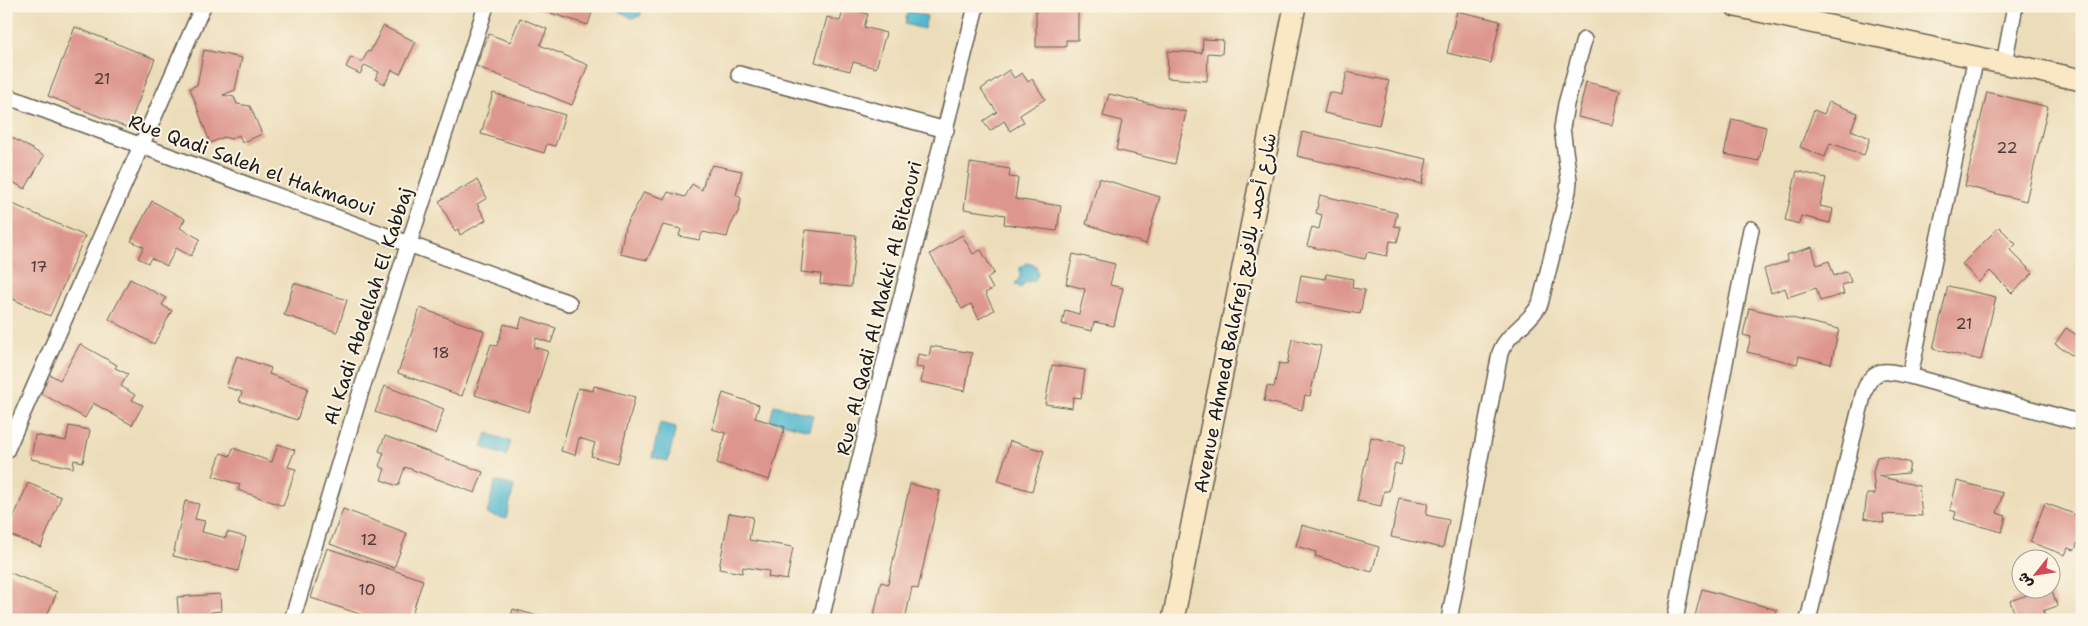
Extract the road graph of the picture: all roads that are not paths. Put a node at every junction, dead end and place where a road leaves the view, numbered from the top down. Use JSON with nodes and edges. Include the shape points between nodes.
{"nodes":[{"id":1,"x":203,"y":6,"type":"edge"},
{"id":2,"x":486,"y":6,"type":"edge"},
{"id":3,"x":976,"y":6,"type":"edge"},
{"id":4,"x":1295,"y":6,"type":"edge"},
{"id":5,"x":1736,"y":6,"type":"edge"},
{"id":6,"x":2015,"y":6,"type":"edge"},
{"id":7,"x":1584,"y":40,"type":"dead end"},
{"id":8,"x":1976,"y":57,"type":"junction"},
{"id":9,"x":2004,"y":63,"type":"junction"},
{"id":10,"x":738,"y":74,"type":"dead end"},
{"id":11,"x":2082,"y":80,"type":"edge"},
{"id":12,"x":6,"y":96,"type":"edge"},
{"id":13,"x":946,"y":130,"type":"junction"},
{"id":14,"x":142,"y":145,"type":"junction"},
{"id":15,"x":1751,"y":229,"type":"dead end"},
{"id":16,"x":408,"y":244,"type":"junction"},
{"id":17,"x":569,"y":303,"type":"dead end"},
{"id":18,"x":1910,"y":376,"type":"junction"},
{"id":19,"x":2082,"y":422,"type":"edge"},
{"id":20,"x":6,"y":451,"type":"edge"},
{"id":21,"x":292,"y":620,"type":"edge"},
{"id":22,"x":822,"y":620,"type":"edge"},
{"id":23,"x":1173,"y":620,"type":"edge"},
{"id":24,"x":1449,"y":620,"type":"edge"},
{"id":25,"x":1675,"y":620,"type":"edge"},
{"id":26,"x":1808,"y":620,"type":"edge"}],
"edges":[{"from":1,"to":14,"type":"street"},
{"from":2,"to":16,"type":"street","name":"Al Kadi Abdellah El Kabbaj"},
{"from":3,"to":13,"type":"street","name":"Rue Al Qadi Al Makki Al Bitaouri"},
{"from":4,"to":23,"type":"main road","name":"Avenue Ahmed Balafrej شارع أحمد بلافريج"},
{"from":5,"to":8,"type":"main road"},
{"from":6,"to":9,"type":"street"},
{"from":7,"to":24,"type":"street","via":[[1562,128],[1569,180],[1562,217],[1540,304],[1532,317],[1504,343],[1500,353]]},
{"from":8,"to":9,"type":"main road"},
{"from":8,"to":18,"type":"street"},
{"from":9,"to":11,"type":"main road"},
{"from":10,"to":13,"type":"street"},
{"from":12,"to":14,"type":"street","name":"Rue Qadi Saleh el Hakmaoui"},
{"from":13,"to":22,"type":"street","name":"Rue Al Qadi Al Makki Al Bitaouri","via":[[905,279]]},
{"from":14,"to":16,"type":"street","name":"Rue Qadi Saleh el Hakmaoui"},
{"from":14,"to":20,"type":"street"},
{"from":15,"to":25,"type":"street"},
{"from":16,"to":17,"type":"street","name":"Rue Qadi Saleh el Hakmaoui"},
{"from":16,"to":21,"type":"street","name":"Al Kadi Abdellah El Kabbaj"},
{"from":18,"to":19,"type":"street"},
{"from":18,"to":26,"type":"street","via":[[1878,372],[1866,386]]}]}
